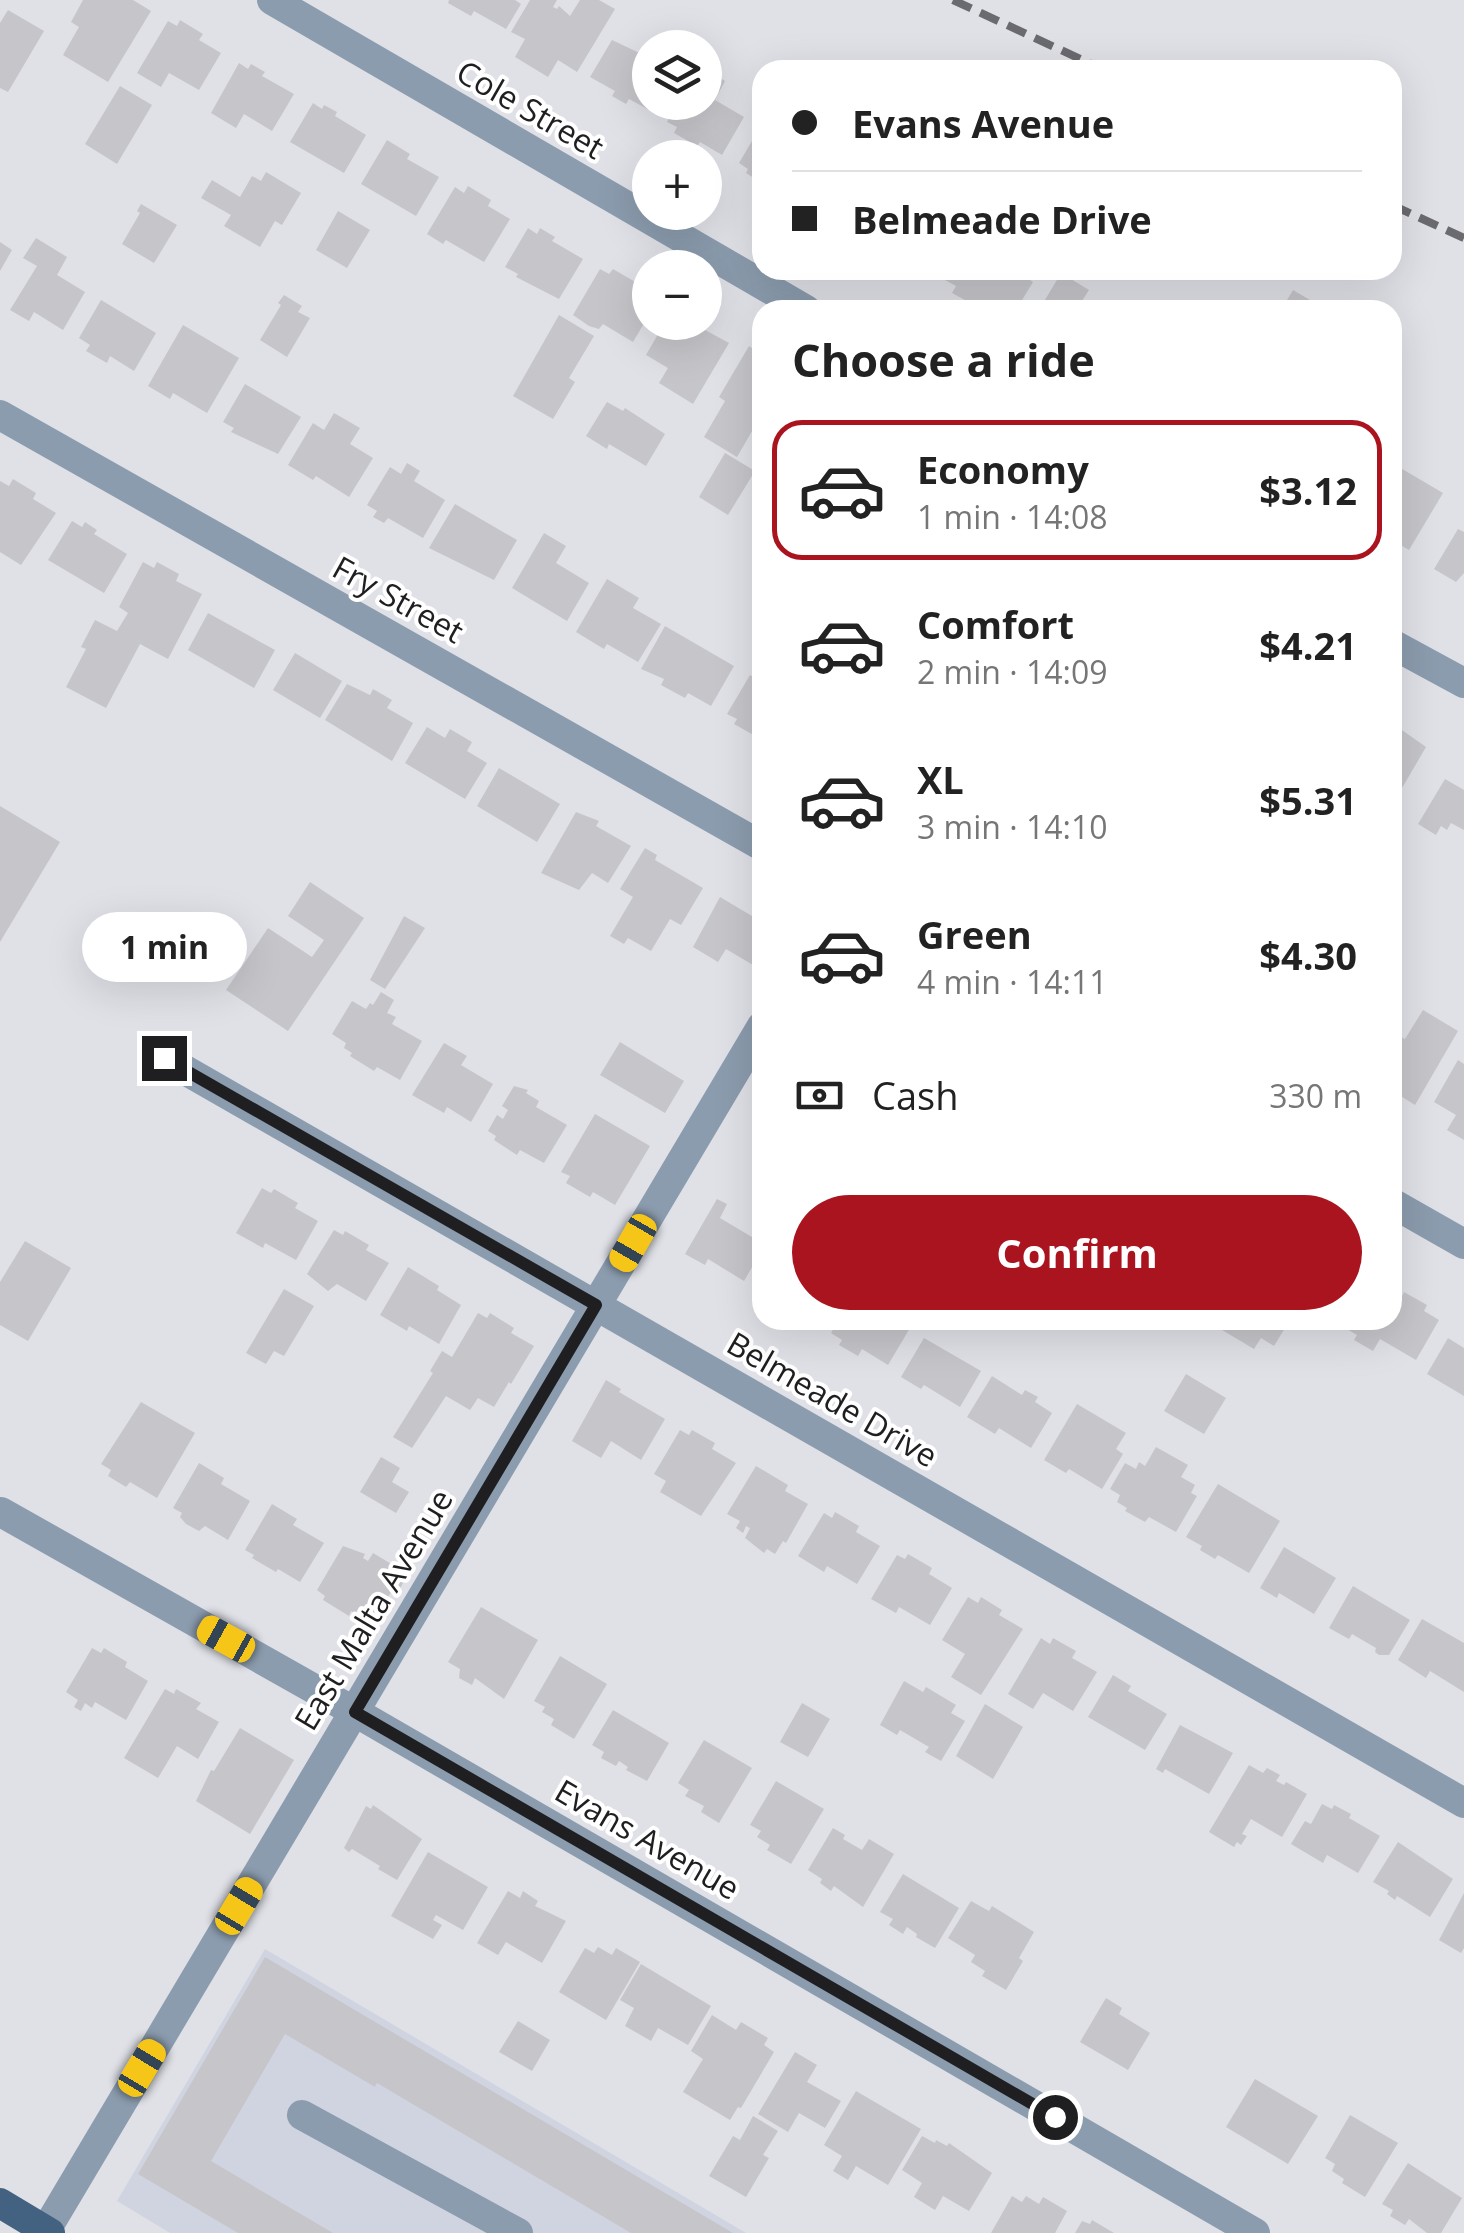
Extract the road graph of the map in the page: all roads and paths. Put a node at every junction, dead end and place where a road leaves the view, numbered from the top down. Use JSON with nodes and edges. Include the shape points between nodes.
{"nodes":[{"id":1,"x":272,"y":0,"type":"edge"},
{"id":2,"x":752,"y":279,"type":"edge"},
{"id":3,"x":754,"y":280,"type":"edge"},
{"id":4,"x":789,"y":300,"type":"edge"},
{"id":5,"x":0,"y":415,"type":"edge"},
{"id":6,"x":1402,"y":650,"type":"edge"},
{"id":7,"x":1464,"y":684,"type":"edge"},
{"id":8,"x":752,"y":840,"type":"edge"},
{"id":9,"x":752,"y":1043,"type":"edge"},
{"id":10,"x":164,"y":1058,"type":"dead end"},
{"id":11,"x":1402,"y":1209,"type":"edge"},
{"id":12,"x":1464,"y":1244,"type":"edge"},
{"id":13,"x":596,"y":1305,"type":"junction"},
{"id":14,"x":1,"y":1512,"type":"edge"},
{"id":15,"x":355,"y":1712,"type":"junction"},
{"id":16,"x":1464,"y":1803,"type":"edge"},
{"id":17,"x":302,"y":2114,"type":"dead end"},
{"id":18,"x":0,"y":2203,"type":"edge"},
{"id":19,"x":48,"y":2232,"type":"edge"},
{"id":20,"x":518,"y":2233,"type":"edge"},
{"id":21,"x":1256,"y":2233,"type":"edge"}],
"edges":[{"from":1,"to":2,"type":"street","name":"Cole Street"},
{"from":3,"to":4,"type":"street","name":"Cole Street"},
{"from":5,"to":8,"type":"street","name":"Fry Street"},
{"from":6,"to":7,"type":"street"},
{"from":9,"to":13,"type":"street","name":"East Malta Avenue"},
{"from":10,"to":13,"type":"street","name":"Belmeade Drive"},
{"from":11,"to":12,"type":"street"},
{"from":13,"to":15,"type":"street","name":"East Malta Avenue"},
{"from":13,"to":16,"type":"street","name":"Belmeade Drive"},
{"from":14,"to":15,"type":"street","name":"Evans Avenue"},
{"from":15,"to":19,"type":"street","name":"East Malta Avenue"},
{"from":15,"to":21,"type":"street","name":"Evans Avenue"},
{"from":17,"to":20,"type":"street"},
{"from":18,"to":19,"type":"main road"}]}
